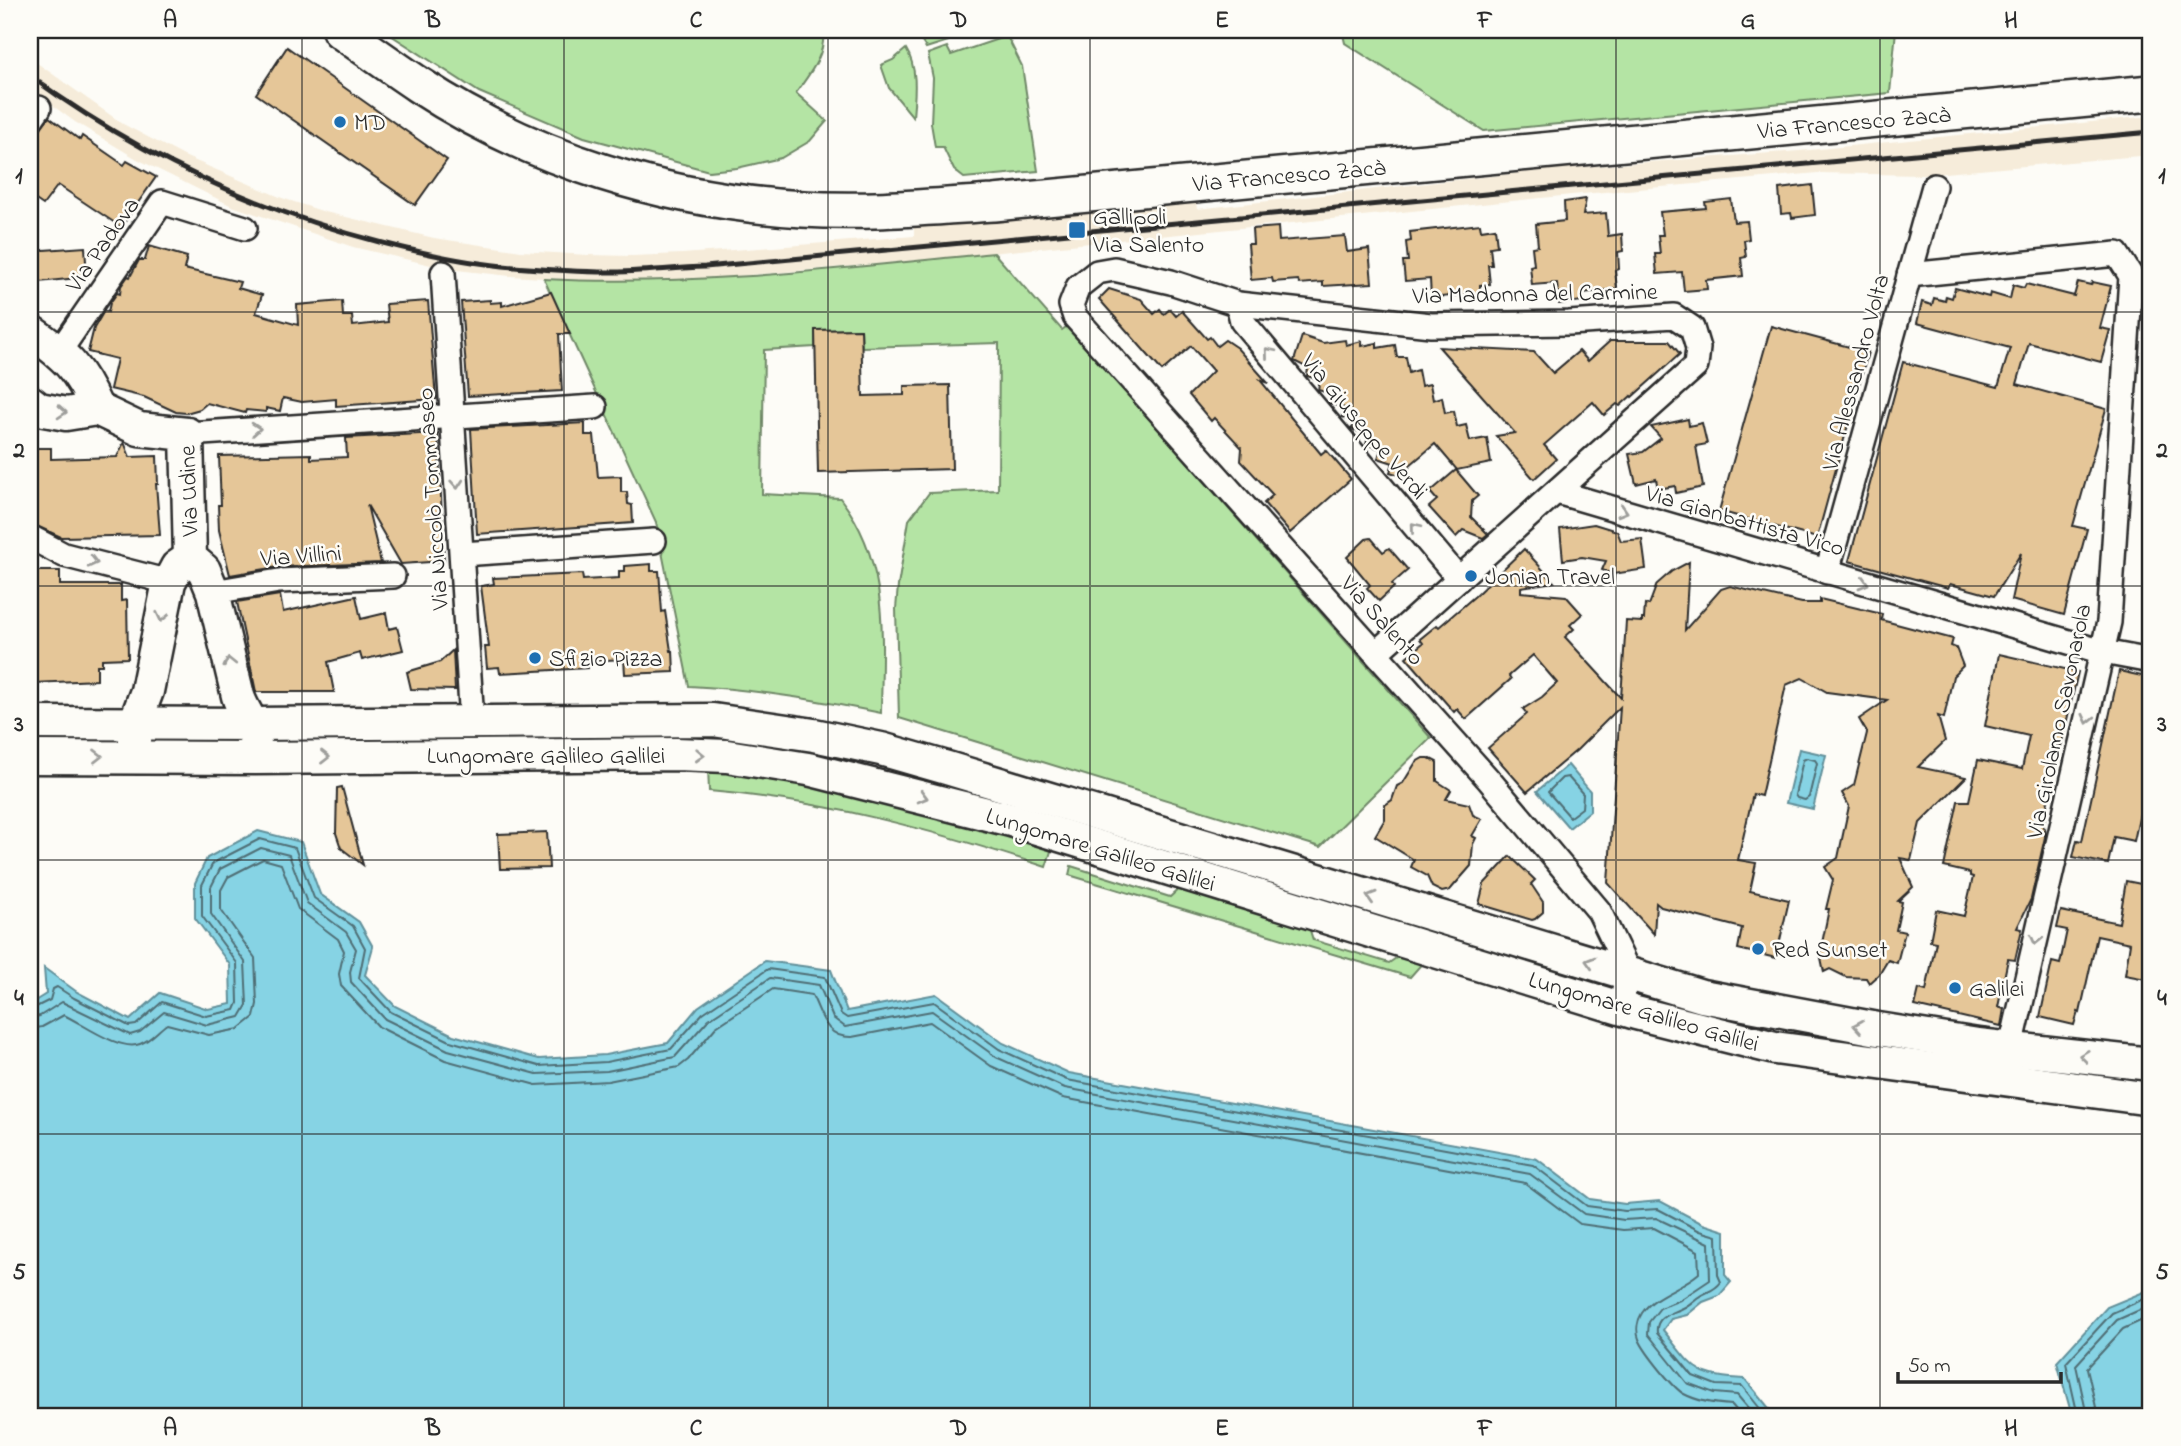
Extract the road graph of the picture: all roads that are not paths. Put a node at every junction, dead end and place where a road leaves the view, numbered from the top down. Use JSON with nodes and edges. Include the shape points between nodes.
{"nodes":[{"id":1,"x":340,"y":30,"type":"edge"},
{"id":2,"x":2151,"y":93,"type":"edge"},
{"id":3,"x":1934,"y":186,"type":"dead end"},
{"id":4,"x":245,"y":228,"type":"dead end"},
{"id":5,"x":443,"y":273,"type":"dead end"},
{"id":6,"x":1909,"y":275,"type":"junction"},
{"id":7,"x":1078,"y":287,"type":"joint"},
{"id":8,"x":1238,"y":304,"type":"junction"},
{"id":9,"x":30,"y":331,"type":"edge"},
{"id":10,"x":59,"y":352,"type":"junction"},
{"id":11,"x":30,"y":402,"type":"edge"},
{"id":12,"x":595,"y":407,"type":"dead end"},
{"id":13,"x":97,"y":409,"type":"junction"},
{"id":14,"x":453,"y":416,"type":"junction"},
{"id":15,"x":187,"y":433,"type":"junction"},
{"id":16,"x":1557,"y":492,"type":"junction"},
{"id":17,"x":30,"y":537,"type":"edge"},
{"id":18,"x":654,"y":541,"type":"dead end"},
{"id":19,"x":462,"y":554,"type":"junction"},
{"id":20,"x":190,"y":558,"type":"junction"},
{"id":21,"x":1827,"y":572,"type":"junction"},
{"id":22,"x":393,"y":576,"type":"dead end"},
{"id":23,"x":1459,"y":579,"type":"junction"},
{"id":24,"x":169,"y":582,"type":"junction"},
{"id":25,"x":213,"y":592,"type":"junction"},
{"id":26,"x":1377,"y":652,"type":"junction"},
{"id":27,"x":2103,"y":652,"type":"junction"},
{"id":28,"x":2151,"y":661,"type":"edge"},
{"id":29,"x":472,"y":722,"type":"junction"},
{"id":30,"x":30,"y":723,"type":"edge"},
{"id":31,"x":135,"y":723,"type":"junction"},
{"id":32,"x":254,"y":724,"type":"junction"},
{"id":33,"x":473,"y":756,"type":"junction"},
{"id":34,"x":30,"y":757,"type":"edge"},
{"id":35,"x":135,"y":757,"type":"junction"},
{"id":36,"x":256,"y":758,"type":"junction"},
{"id":37,"x":1629,"y":973,"type":"junction"},
{"id":38,"x":1619,"y":1006,"type":"junction"},
{"id":39,"x":2011,"y":1047,"type":"junction"},
{"id":40,"x":2151,"y":1064,"type":"edge"},
{"id":41,"x":2005,"y":1080,"type":"junction"},
{"id":42,"x":2151,"y":1099,"type":"edge"}],
"edges":[{"from":1,"to":2,"type":"main road","name":"Via Francesco Zacà","via":[[462,110],[577,163],[664,190],[806,209],[889,210],[994,203]]},
{"from":3,"to":6,"type":"street","name":"Via Alessandro Volta"},
{"from":4,"to":10,"type":"street","name":"Via Padova","via":[[162,202]]},
{"from":5,"to":14,"type":"street","name":"Via Niccolò Tommaseo"},
{"from":6,"to":21,"type":"street","name":"Via Alessandro Volta"},
{"from":6,"to":27,"type":"street","name":"Via Girolamo Savonarola","via":[[2117,254],[2132,276],[2109,622]]},
{"from":7,"to":8,"type":"street","name":"Via Madonna del Carmine","via":[[1097,272],[1114,269]]},
{"from":7,"to":26,"type":"street","name":"Via Salento","via":[[1071,305],[1075,317]]},
{"from":8,"to":16,"type":"street","name":"Via Madonna del Carmine","via":[[1431,325],[1674,316],[1692,328],[1698,348],[1696,366]]},
{"from":23,"to":8,"type":"street","name":"Via Giuseppe Verdi","one_way":true,"via":[[1242,321]]},
{"from":9,"to":10,"type":"main road"},
{"from":10,"to":13,"type":"main road","via":[[88,387]]},
{"from":11,"to":13,"type":"main road","one_way":true,"via":[[39,409],[66,414]]},
{"from":12,"to":14,"type":"street"},
{"from":13,"to":15,"type":"main road","name":"Via Udine","via":[[139,429]]},
{"from":15,"to":14,"type":"street","one_way":true},
{"from":14,"to":19,"type":"street","name":"Via Niccolò Tommaseo","one_way":true},
{"from":15,"to":20,"type":"main road","name":"Via Udine"},
{"from":16,"to":21,"type":"street","name":"Via Gianbattista Vico","one_way":true},
{"from":16,"to":23,"type":"street"},
{"from":17,"to":24,"type":"street","one_way":true,"via":[[64,555]]},
{"from":18,"to":19,"type":"street"},
{"from":19,"to":29,"type":"street","name":"Via Niccolò Tommaseo"},
{"from":20,"to":24,"type":"main road","name":"Via Udine","via":[[177,567]]},
{"from":20,"to":25,"type":"main road","name":"Via Udine","via":[[204,570]]},
{"from":21,"to":27,"type":"street","name":"Via Gianbattista Vico","one_way":true},
{"from":22,"to":25,"type":"street","name":"Via Villini","via":[[279,581]]},
{"from":23,"to":26,"type":"street"},
{"from":24,"to":31,"type":"main road","name":"Via Udine","one_way":true},
{"from":32,"to":25,"type":"main road","name":"Via Udine","one_way":true,"via":[[238,696]]},
{"from":26,"to":37,"type":"street","name":"Via Salento","via":[[1599,911]]},
{"from":27,"to":28,"type":"street","name":"Via Gianbattista Vico"},
{"from":27,"to":39,"type":"street","name":"Via Girolamo Savonarola","one_way":true},
{"from":29,"to":32,"type":"main road","name":"Lungomare Galileo Galilei"},
{"from":29,"to":33,"type":"main road"},
{"from":37,"to":29,"type":"main road","name":"Lungomare Galileo Galilei","one_way":true,"via":[[881,749],[713,720]]},
{"from":30,"to":31,"type":"main road","name":"Lungomare Galileo Galilei"},
{"from":31,"to":32,"type":"main road","name":"Lungomare Galileo Galilei"},
{"from":31,"to":35,"type":"main road","name":"Via Udine"},
{"from":32,"to":36,"type":"main road"},
{"from":36,"to":33,"type":"main road","name":"Lungomare Galileo Galilei","one_way":true},
{"from":33,"to":38,"type":"main road","name":"Lungomare Galileo Galilei","one_way":true,"via":[[702,755],[849,777],[1011,820]]},
{"from":34,"to":35,"type":"main road","name":"Lungomare Galileo Galilei","one_way":true},
{"from":35,"to":36,"type":"main road","name":"Lungomare Galileo Galilei"},
{"from":37,"to":38,"type":"street"},
{"from":39,"to":37,"type":"main road","name":"Lungomare Galileo Galilei","one_way":true,"via":[[1781,1012],[1702,996]]},
{"from":38,"to":41,"type":"main road","name":"Lungomare Galileo Galilei","via":[[1775,1048]]},
{"from":40,"to":39,"type":"main road","name":"Lungomare Galileo Galilei","one_way":true},
{"from":39,"to":41,"type":"main road"},
{"from":41,"to":42,"type":"main road","name":"Lungomare Galileo Galilei"}]}
